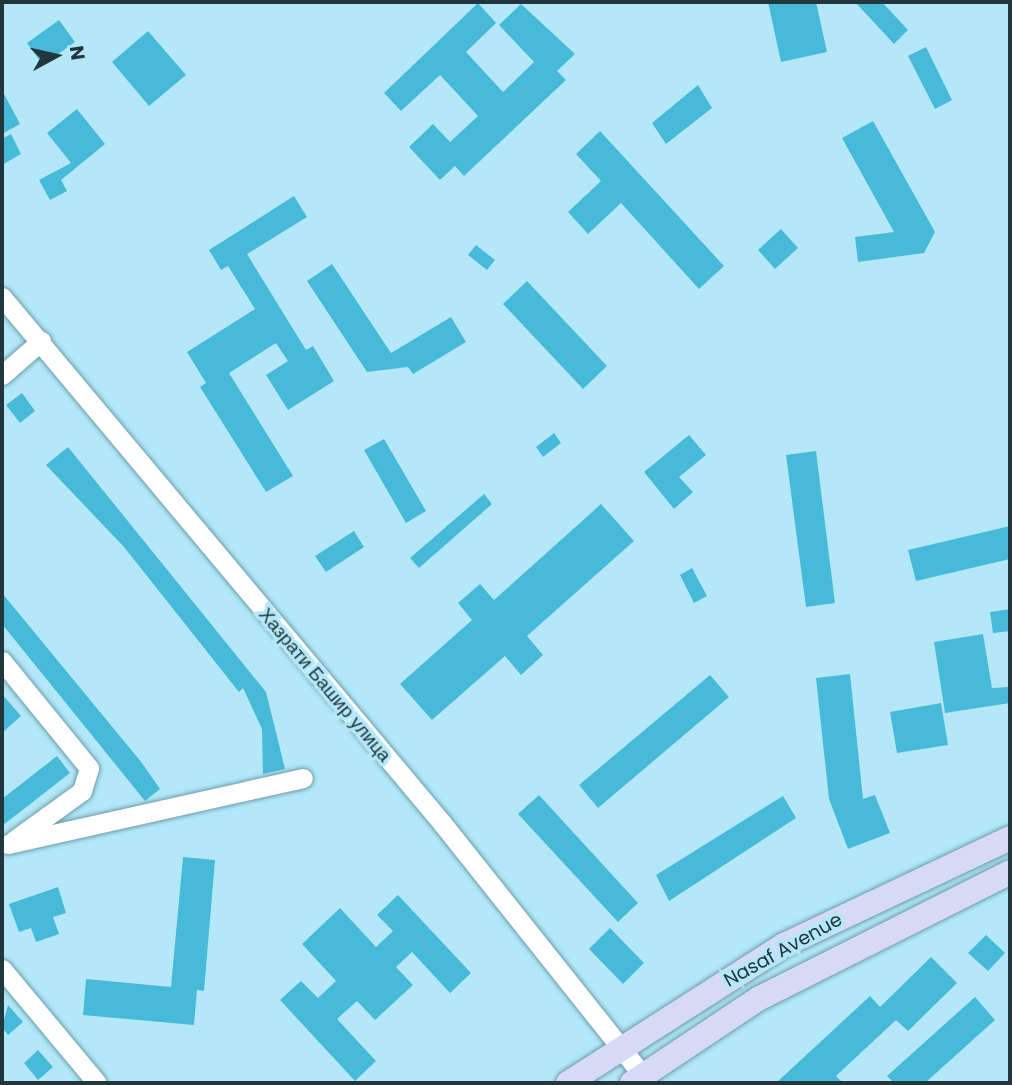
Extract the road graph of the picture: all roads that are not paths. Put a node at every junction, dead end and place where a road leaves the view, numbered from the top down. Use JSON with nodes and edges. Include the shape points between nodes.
{"nodes":[{"id":1,"x":2,"y":297,"type":"edge"},
{"id":2,"x":41,"y":341,"type":"junction"},
{"id":3,"x":2,"y":375,"type":"edge"},
{"id":4,"x":2,"y":661,"type":"edge"},
{"id":5,"x":303,"y":778,"type":"dead end"},
{"id":6,"x":1010,"y":838,"type":"edge"},
{"id":7,"x":5,"y":847,"type":"edge"},
{"id":8,"x":1010,"y":872,"type":"edge"},
{"id":9,"x":2,"y":969,"type":"edge"},
{"id":10,"x":620,"y":1046,"type":"junction"},
{"id":11,"x":637,"y":1080,"type":"edge"},
{"id":12,"x":97,"y":1083,"type":"edge"},
{"id":13,"x":568,"y":1083,"type":"edge"}],
"edges":[{"from":1,"to":2,"type":"street","name":"Хазрати Башир улица"},
{"from":2,"to":3,"type":"street"},
{"from":2,"to":10,"type":"street","name":"Хазрати Башир улица"},
{"from":4,"to":7,"type":"street","via":[[89,768],[82,791]]},
{"from":5,"to":7,"type":"street"},
{"from":6,"to":10,"type":"main road","name":"Nasaf Avenue","via":[[784,945]]},
{"from":8,"to":11,"type":"main road","name":"Nasaf Avenue","via":[[758,999]]},
{"from":9,"to":12,"type":"street"},
{"from":10,"to":11,"type":"street","name":"Хазрати Башир улица"},
{"from":10,"to":13,"type":"main road","name":"Nasaf Avenue"}]}
